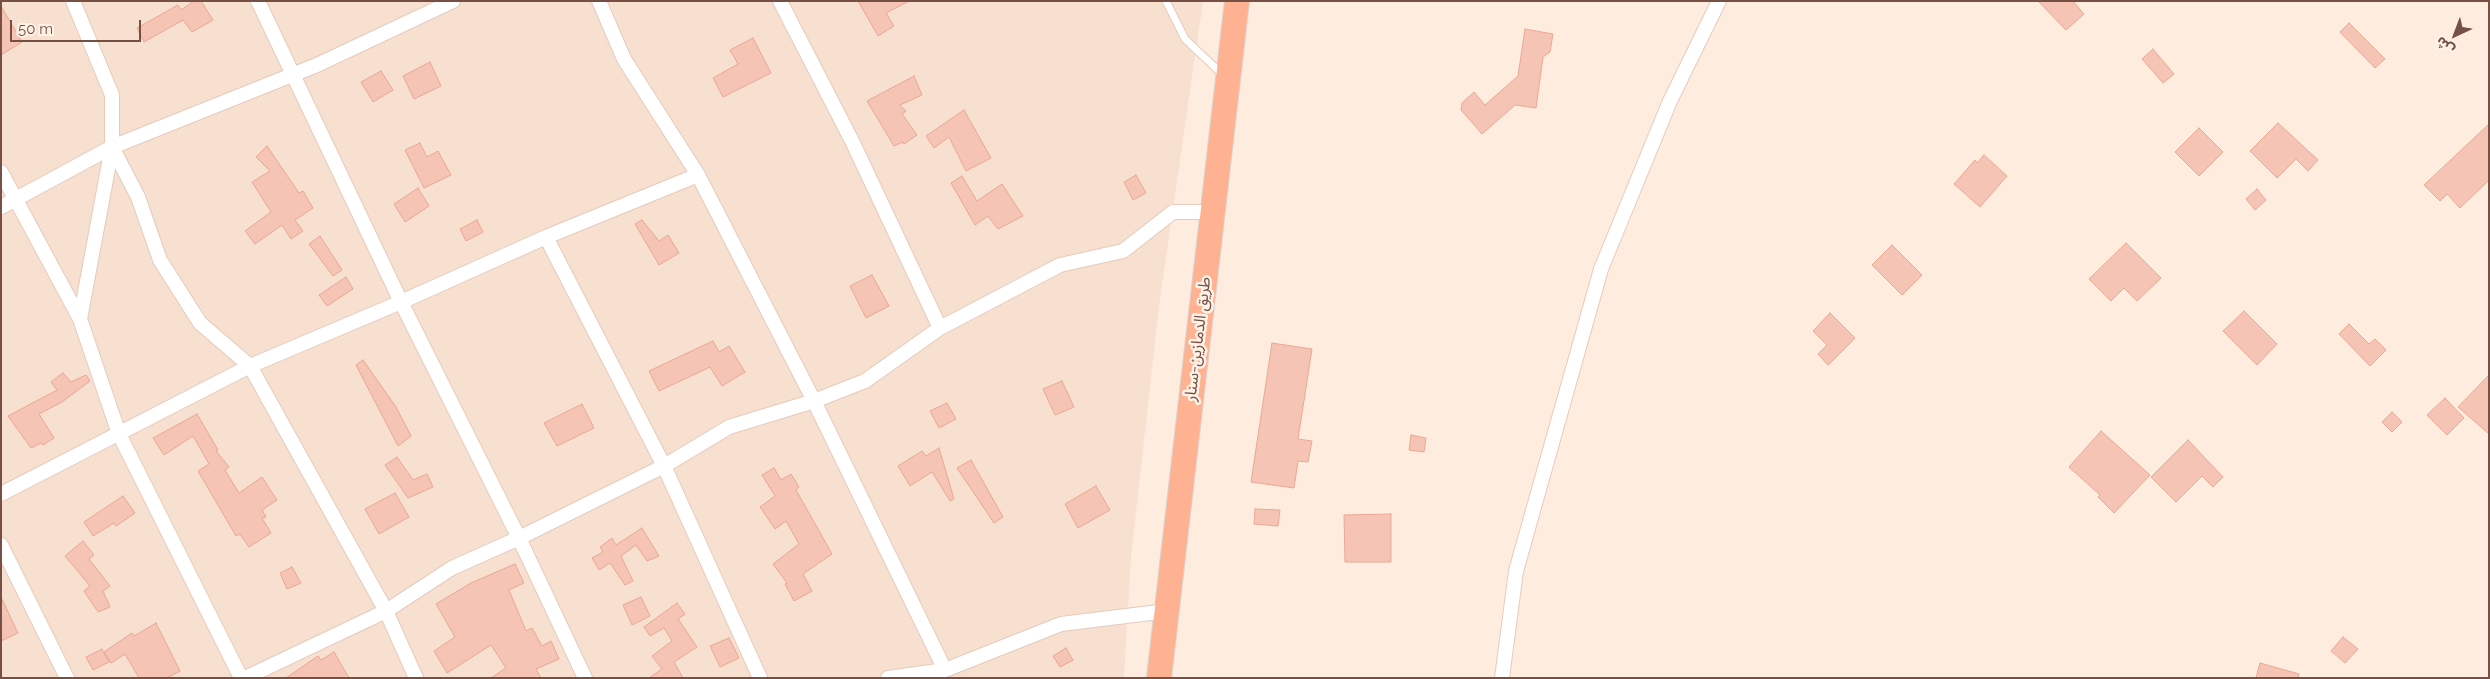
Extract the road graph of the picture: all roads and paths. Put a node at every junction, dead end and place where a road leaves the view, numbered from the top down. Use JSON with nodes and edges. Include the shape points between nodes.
{"nodes":[{"id":1,"x":73,"y":1,"type":"edge"},
{"id":2,"x":258,"y":1,"type":"edge"},
{"id":3,"x":453,"y":1,"type":"edge"},
{"id":4,"x":598,"y":1,"type":"edge"},
{"id":5,"x":780,"y":1,"type":"edge"},
{"id":6,"x":1166,"y":1,"type":"edge"},
{"id":7,"x":1237,"y":1,"type":"edge"},
{"id":8,"x":1719,"y":1,"type":"edge"},
{"id":9,"x":433,"y":6,"type":"edge"},
{"id":10,"x":294,"y":74,"type":"junction"},
{"id":11,"x":1228,"y":79,"type":"junction"},
{"id":12,"x":112,"y":147,"type":"junction"},
{"id":13,"x":1,"y":172,"type":"edge"},
{"id":14,"x":698,"y":175,"type":"junction"},
{"id":15,"x":15,"y":198,"type":"junction"},
{"id":16,"x":1,"y":207,"type":"edge"},
{"id":17,"x":1213,"y":212,"type":"junction"},
{"id":18,"x":546,"y":237,"type":"junction"},
{"id":19,"x":400,"y":302,"type":"junction"},
{"id":20,"x":80,"y":319,"type":"junction"},
{"id":21,"x":940,"y":328,"type":"junction"},
{"id":22,"x":250,"y":366,"type":"junction"},
{"id":23,"x":814,"y":401,"type":"junction"},
{"id":24,"x":119,"y":434,"type":"junction"},
{"id":25,"x":664,"y":466,"type":"junction"},
{"id":26,"x":1,"y":494,"type":"edge"},
{"id":27,"x":519,"y":538,"type":"junction"},
{"id":28,"x":1,"y":545,"type":"edge"},
{"id":29,"x":386,"y":610,"type":"junction"},
{"id":30,"x":1167,"y":611,"type":"junction"},
{"id":31,"x":944,"y":670,"type":"junction"},
{"id":32,"x":67,"y":678,"type":"edge"},
{"id":33,"x":243,"y":678,"type":"edge"},
{"id":34,"x":416,"y":678,"type":"edge"},
{"id":35,"x":586,"y":678,"type":"edge"},
{"id":36,"x":760,"y":678,"type":"edge"},
{"id":37,"x":888,"y":678,"type":"edge"},
{"id":38,"x":1159,"y":678,"type":"edge"},
{"id":39,"x":1502,"y":678,"type":"edge"}],
"edges":[{"from":1,"to":12,"type":"street","via":[[112,94]]},
{"from":2,"to":10,"type":"street"},
{"from":3,"to":9,"type":"street"},
{"from":4,"to":14,"type":"street","via":[[624,59]]},
{"from":5,"to":21,"type":"street","via":[[853,143]]},
{"from":6,"to":11,"type":"lane","via":[[1185,39]]},
{"from":7,"to":11,"type":"highway","name":"طريق الدمازين-سنار"},
{"from":8,"to":39,"type":"street","via":[[1670,101],[1601,269],[1516,571]]},
{"from":9,"to":10,"type":"street"},
{"from":10,"to":12,"type":"street"},
{"from":10,"to":19,"type":"street"},
{"from":11,"to":17,"type":"highway","name":"طريق الدمازين-سنار"},
{"from":12,"to":15,"type":"street"},
{"from":12,"to":20,"type":"street"},
{"from":12,"to":22,"type":"street","via":[[138,197],[160,260],[200,323]]},
{"from":13,"to":15,"type":"street"},
{"from":14,"to":18,"type":"street"},
{"from":14,"to":23,"type":"street"},
{"from":15,"to":16,"type":"street"},
{"from":15,"to":20,"type":"street"},
{"from":17,"to":21,"type":"street","via":[[1174,212],[1123,251],[1060,265]]},
{"from":17,"to":30,"type":"highway","name":"طريق الدمازين-سنار"},
{"from":18,"to":19,"type":"street"},
{"from":18,"to":25,"type":"street"},
{"from":19,"to":22,"type":"street"},
{"from":19,"to":27,"type":"street"},
{"from":20,"to":24,"type":"street"},
{"from":21,"to":23,"type":"street","via":[[864,381]]},
{"from":22,"to":24,"type":"street"},
{"from":22,"to":29,"type":"street"},
{"from":23,"to":25,"type":"street","via":[[729,427]]},
{"from":23,"to":31,"type":"street"},
{"from":24,"to":26,"type":"street"},
{"from":24,"to":33,"type":"street"},
{"from":25,"to":27,"type":"street"},
{"from":25,"to":36,"type":"street"},
{"from":27,"to":29,"type":"street","via":[[452,568]]},
{"from":27,"to":35,"type":"street"},
{"from":28,"to":32,"type":"street"},
{"from":29,"to":33,"type":"street"},
{"from":29,"to":34,"type":"street"},
{"from":30,"to":31,"type":"street","via":[[1061,624]]},
{"from":30,"to":38,"type":"highway","name":"طريق الدمازين-سنار"},
{"from":31,"to":37,"type":"street"}]}
